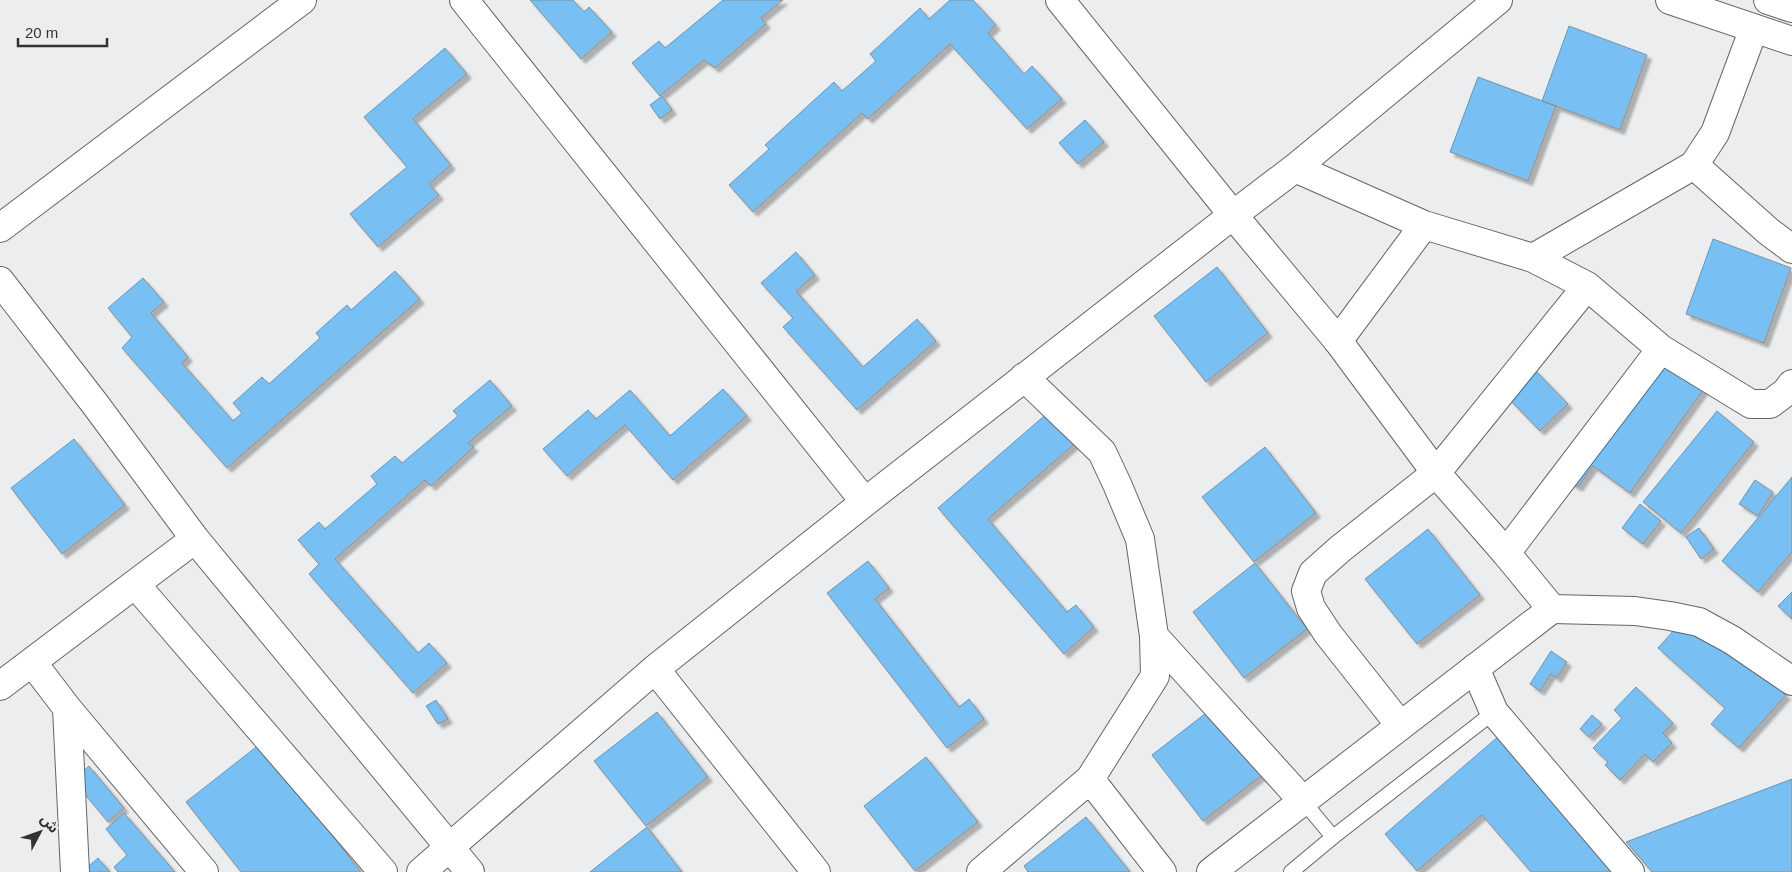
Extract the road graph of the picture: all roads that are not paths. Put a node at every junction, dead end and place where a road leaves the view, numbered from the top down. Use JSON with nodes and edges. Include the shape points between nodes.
{"nodes":[{"id":1,"x":302,"y":0,"type":"edge"},
{"id":2,"x":464,"y":0,"type":"edge"},
{"id":3,"x":1060,"y":0,"type":"edge"},
{"id":4,"x":1498,"y":0,"type":"edge"},
{"id":5,"x":1670,"y":0,"type":"edge"},
{"id":6,"x":1768,"y":0,"type":"edge"},
{"id":7,"x":1792,"y":8,"type":"edge"},
{"id":8,"x":1754,"y":28,"type":"junction"},
{"id":9,"x":1792,"y":41,"type":"edge"},
{"id":10,"x":1694,"y":165,"type":"junction"},
{"id":11,"x":1294,"y":168,"type":"junction"},
{"id":12,"x":1233,"y":215,"type":"junction"},
{"id":13,"x":1424,"y":225,"type":"junction"},
{"id":14,"x":0,"y":228,"type":"edge"},
{"id":15,"x":1792,"y":249,"type":"edge"},
{"id":16,"x":1533,"y":258,"type":"junction"},
{"id":17,"x":0,"y":281,"type":"edge"},
{"id":18,"x":1587,"y":286,"type":"junction"},
{"id":19,"x":1338,"y":341,"type":"junction"},
{"id":20,"x":1660,"y":349,"type":"junction"},
{"id":21,"x":1024,"y":377,"type":"junction"},
{"id":22,"x":1792,"y":384,"type":"edge"},
{"id":23,"x":1436,"y":474,"type":"junction"},
{"id":24,"x":865,"y":502,"type":"junction"},
{"id":25,"x":195,"y":539,"type":"junction"},
{"id":26,"x":1506,"y":553,"type":"junction"},
{"id":27,"x":135,"y":584,"type":"junction"},
{"id":28,"x":1552,"y":609,"type":"junction"},
{"id":29,"x":1154,"y":636,"type":"junction"},
{"id":30,"x":32,"y":662,"type":"junction"},
{"id":31,"x":1475,"y":668,"type":"junction"},
{"id":32,"x":655,"y":670,"type":"junction"},
{"id":33,"x":1792,"y":681,"type":"edge"},
{"id":34,"x":0,"y":686,"type":"edge"},
{"id":35,"x":67,"y":708,"type":"junction"},
{"id":36,"x":1494,"y":712,"type":"junction"},
{"id":37,"x":1400,"y":725,"type":"junction"},
{"id":38,"x":1090,"y":778,"type":"junction"},
{"id":39,"x":1303,"y":801,"type":"junction"},
{"id":40,"x":1333,"y":837,"type":"junction"},
{"id":41,"x":450,"y":846,"type":"junction"},
{"id":42,"x":75,"y":872,"type":"edge"},
{"id":43,"x":204,"y":872,"type":"edge"},
{"id":44,"x":383,"y":872,"type":"edge"},
{"id":45,"x":421,"y":872,"type":"edge"},
{"id":46,"x":470,"y":872,"type":"edge"},
{"id":47,"x":816,"y":872,"type":"edge"},
{"id":48,"x":981,"y":872,"type":"edge"},
{"id":49,"x":1162,"y":872,"type":"edge"},
{"id":50,"x":1211,"y":872,"type":"edge"},
{"id":51,"x":1291,"y":872,"type":"edge"},
{"id":52,"x":1630,"y":872,"type":"edge"}],
"edges":[{"from":1,"to":14,"type":"street"},
{"from":2,"to":24,"type":"street"},
{"from":3,"to":12,"type":"street"},
{"from":4,"to":11,"type":"street"},
{"from":5,"to":8,"type":"street"},
{"from":6,"to":7,"type":"street"},
{"from":8,"to":9,"type":"street"},
{"from":8,"to":10,"type":"street","via":[[1715,134]]},
{"from":10,"to":15,"type":"street"},
{"from":10,"to":16,"type":"street"},
{"from":11,"to":12,"type":"street"},
{"from":11,"to":13,"type":"street"},
{"from":12,"to":19,"type":"street"},
{"from":12,"to":21,"type":"street"},
{"from":13,"to":16,"type":"street"},
{"from":13,"to":19,"type":"street"},
{"from":16,"to":18,"type":"street"},
{"from":17,"to":25,"type":"street"},
{"from":18,"to":20,"type":"street"},
{"from":18,"to":23,"type":"street"},
{"from":19,"to":23,"type":"street"},
{"from":20,"to":22,"type":"street","via":[[1751,404],[1770,404]]},
{"from":20,"to":26,"type":"street"},
{"from":21,"to":24,"type":"street"},
{"from":21,"to":29,"type":"street","via":[[1102,452],[1140,539]]},
{"from":23,"to":26,"type":"street"},
{"from":23,"to":37,"type":"street","via":[[1313,573],[1306,590],[1311,608],[1328,634]]},
{"from":24,"to":32,"type":"street"},
{"from":25,"to":27,"type":"street"},
{"from":25,"to":41,"type":"street"},
{"from":26,"to":28,"type":"street"},
{"from":27,"to":30,"type":"street"},
{"from":27,"to":44,"type":"street"},
{"from":28,"to":31,"type":"street"},
{"from":28,"to":33,"type":"street","via":[[1635,611],[1699,622]]},
{"from":29,"to":38,"type":"street","via":[[1155,676]]},
{"from":29,"to":39,"type":"street"},
{"from":30,"to":34,"type":"street"},
{"from":30,"to":35,"type":"street"},
{"from":31,"to":36,"type":"street"},
{"from":31,"to":37,"type":"street"},
{"from":32,"to":41,"type":"street"},
{"from":32,"to":47,"type":"street"},
{"from":35,"to":42,"type":"street"},
{"from":35,"to":43,"type":"street"},
{"from":36,"to":40,"type":"lane"},
{"from":36,"to":52,"type":"street"},
{"from":37,"to":39,"type":"street"},
{"from":38,"to":48,"type":"street"},
{"from":38,"to":49,"type":"street"},
{"from":39,"to":40,"type":"lane"},
{"from":39,"to":50,"type":"street"},
{"from":40,"to":51,"type":"lane"},
{"from":41,"to":45,"type":"street"},
{"from":41,"to":46,"type":"street"}]}
